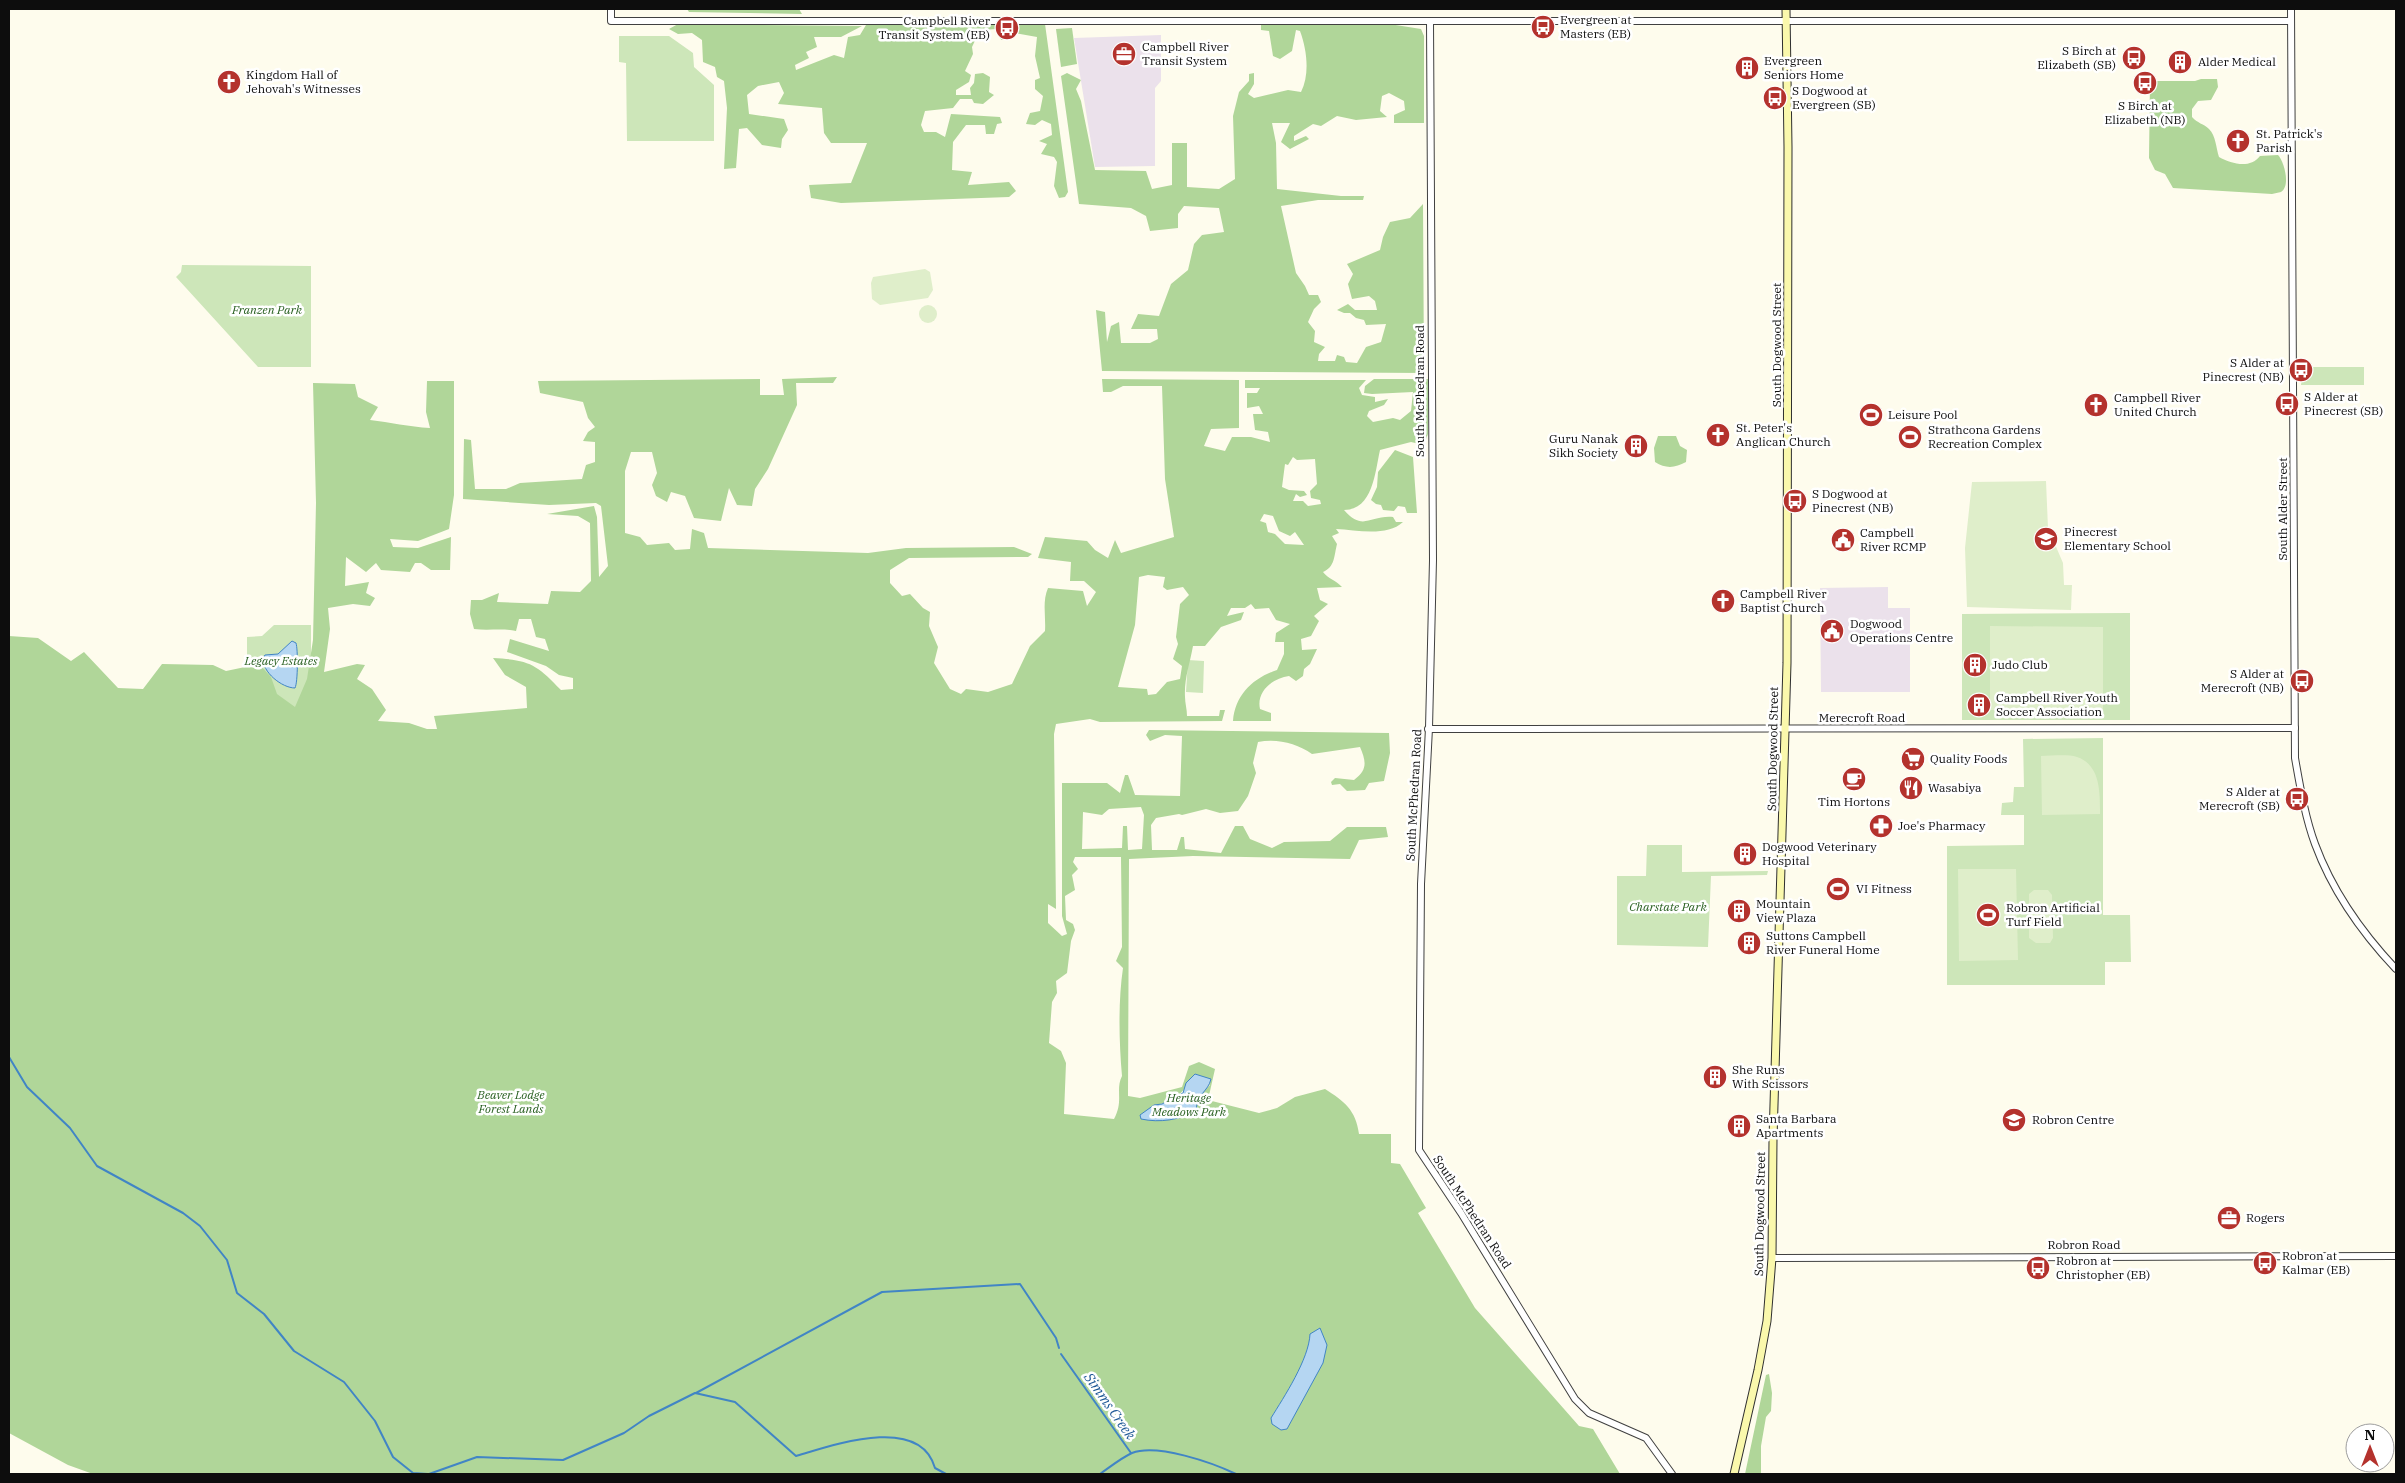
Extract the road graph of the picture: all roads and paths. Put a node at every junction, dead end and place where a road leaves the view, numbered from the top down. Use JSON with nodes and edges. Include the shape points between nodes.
{"nodes":[{"id":1,"x":611,"y":9,"type":"edge"},
{"id":2,"x":1786,"y":9,"type":"edge"},
{"id":3,"x":2291,"y":9,"type":"edge"},
{"id":4,"x":1430,"y":21,"type":"junction"},
{"id":5,"x":1786,"y":21,"type":"junction"},
{"id":6,"x":2291,"y":21,"type":"junction"},
{"id":7,"x":2295,"y":728,"type":"junction"},
{"id":8,"x":1428,"y":729,"type":"junction"},
{"id":9,"x":1786,"y":729,"type":"junction"},
{"id":10,"x":2396,"y":969,"type":"edge"},
{"id":11,"x":2396,"y":1256,"type":"edge"},
{"id":12,"x":1772,"y":1258,"type":"junction"},
{"id":13,"x":1672,"y":1474,"type":"edge"},
{"id":14,"x":1734,"y":1474,"type":"edge"}],
"edges":[{"from":1,"to":4,"type":"street","via":[[612,21]]},
{"from":2,"to":5,"type":"main road","name":"South Dogwood Street"},
{"from":3,"to":6,"type":"street","name":"South Alder Street"},
{"from":4,"to":5,"type":"street"},
{"from":4,"to":8,"type":"street","name":"South McPhedran Road","via":[[1433,560]]},
{"from":5,"to":6,"type":"street"},
{"from":5,"to":9,"type":"main road","name":"South Dogwood Street"},
{"from":6,"to":7,"type":"street","name":"South Alder Street"},
{"from":7,"to":9,"type":"street","name":"Merecroft Road"},
{"from":7,"to":10,"type":"street","name":"South Alder Street","via":[[2295,758],[2315,843],[2330,878],[2373,945]]},
{"from":8,"to":9,"type":"street","name":"Merecroft Road"},
{"from":8,"to":13,"type":"street","name":"South McPhedran Road","via":[[1421,884],[1419,1150],[1576,1399],[1589,1413],[1646,1438]]},
{"from":9,"to":12,"type":"main road","name":"South Dogwood Street","via":[[1773,1122]]},
{"from":11,"to":12,"type":"street","name":"Robron Road"},
{"from":12,"to":14,"type":"main road","name":"South Dogwood Street","via":[[1758,1370]]}]}
